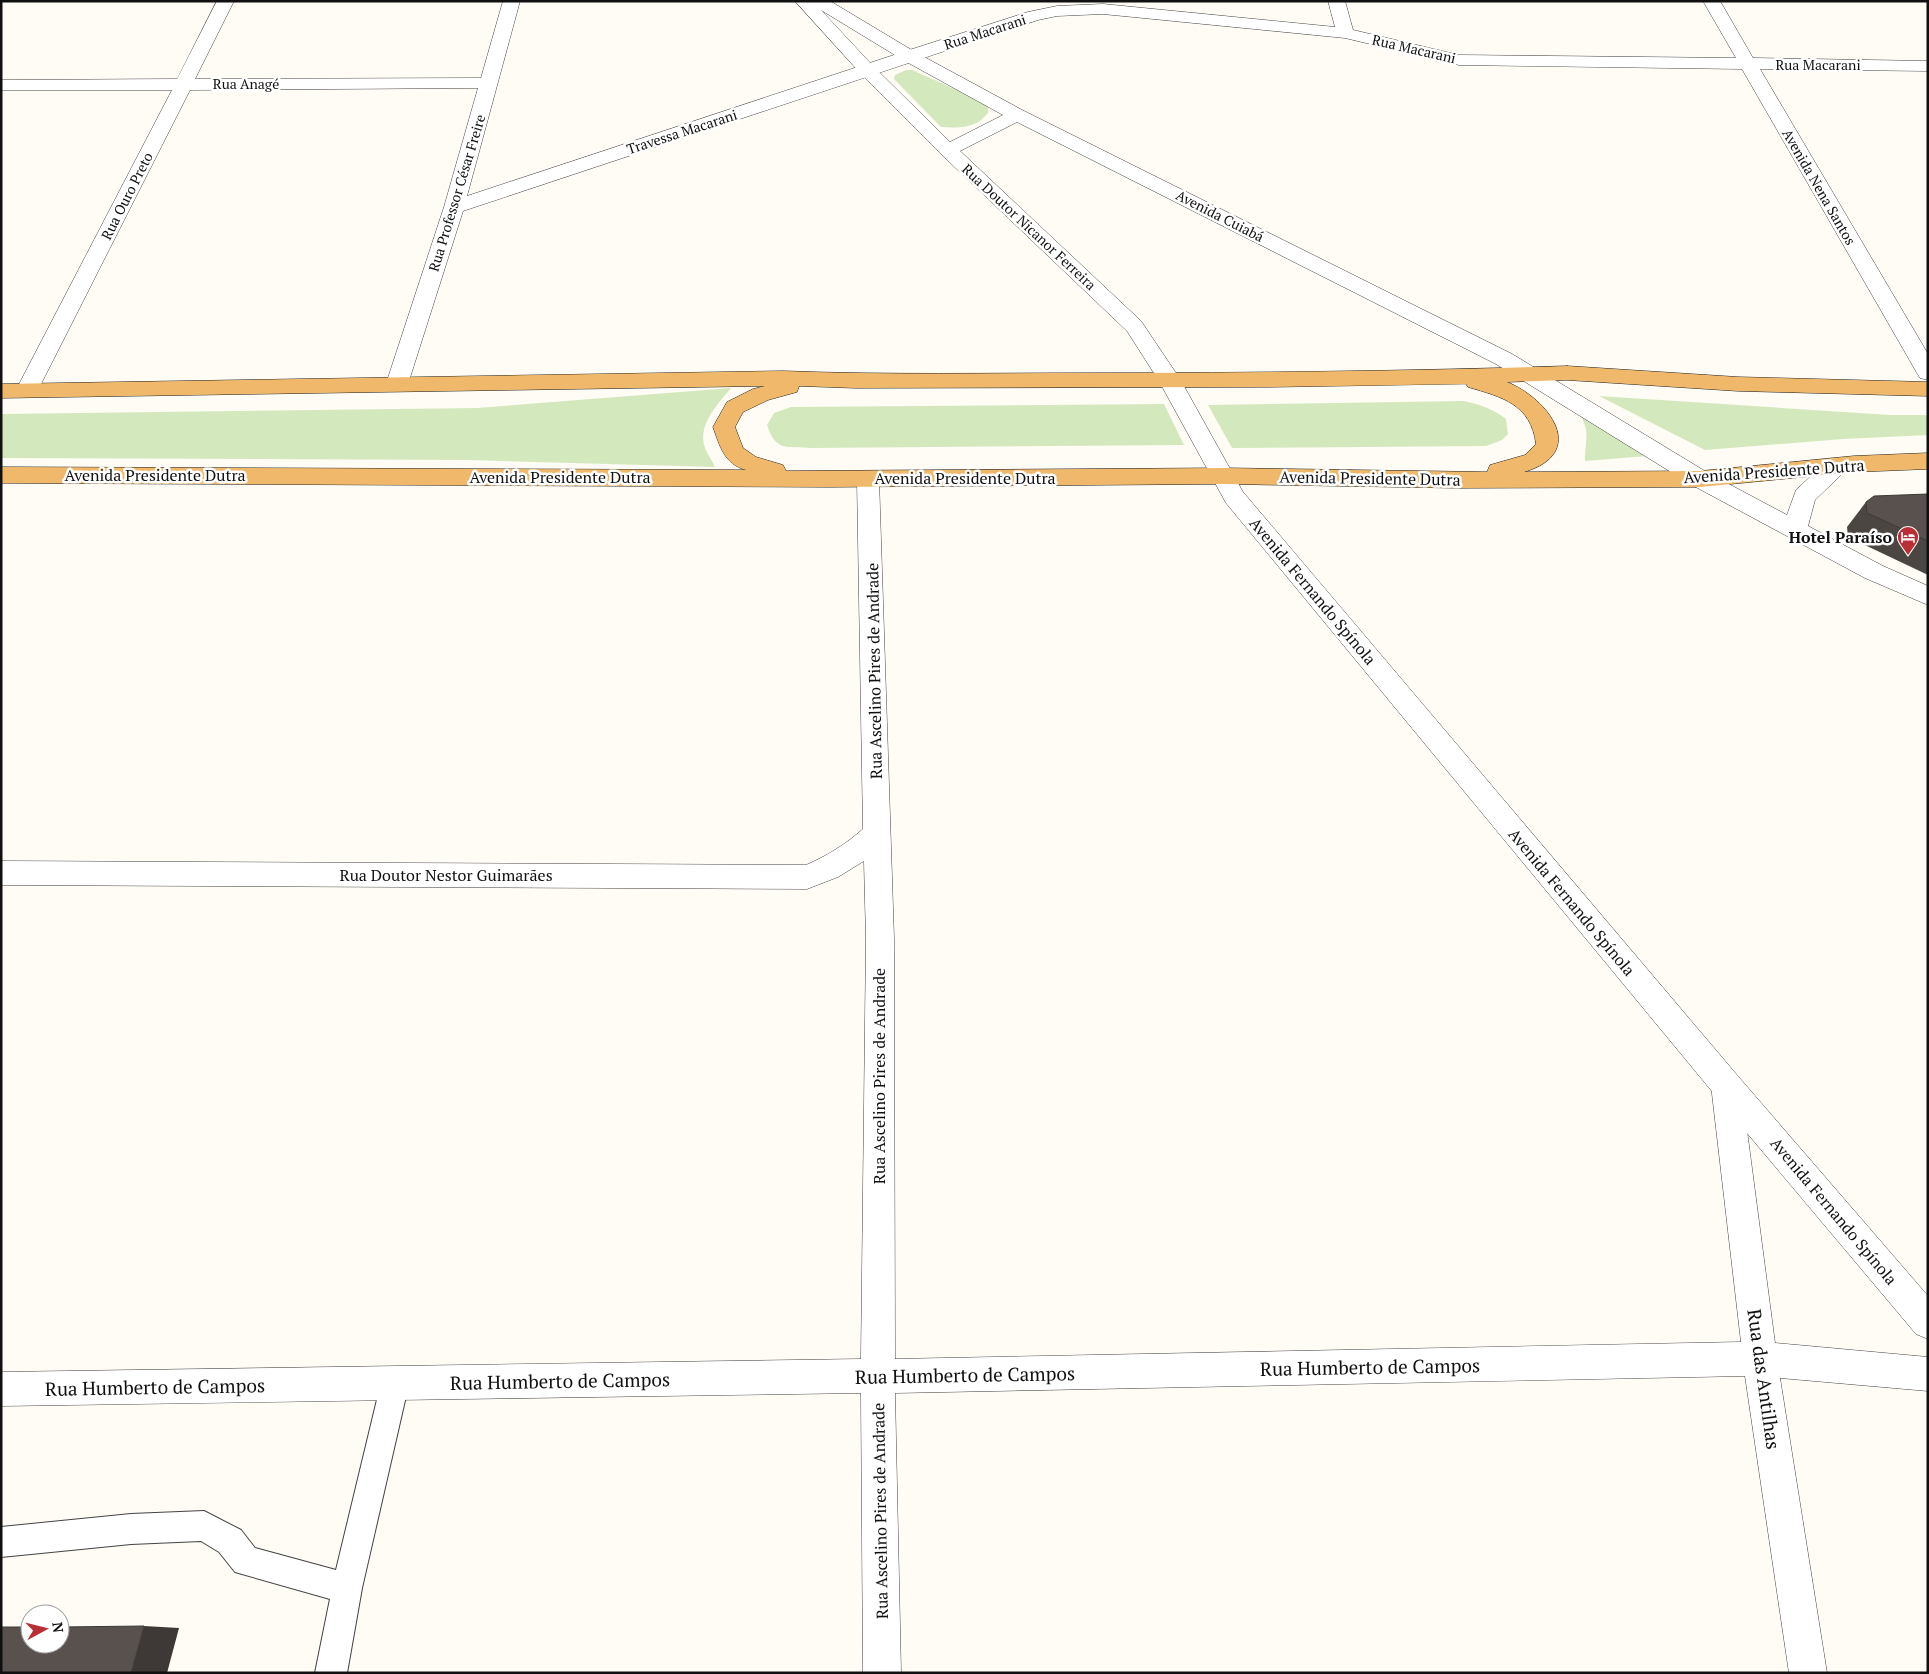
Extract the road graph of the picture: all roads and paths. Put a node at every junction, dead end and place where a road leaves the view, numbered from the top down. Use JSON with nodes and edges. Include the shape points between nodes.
{"nodes":[{"id":1,"x":226,"y":1,"type":"edge"},
{"id":2,"x":512,"y":1,"type":"edge"},
{"id":3,"x":803,"y":1,"type":"edge"},
{"id":4,"x":818,"y":1,"type":"edge"},
{"id":5,"x":1336,"y":1,"type":"edge"},
{"id":6,"x":1711,"y":1,"type":"edge"},
{"id":7,"x":1078,"y":5,"type":"edge"},
{"id":8,"x":1345,"y":33,"type":"junction"},
{"id":9,"x":909,"y":56,"type":"junction"},
{"id":10,"x":1747,"y":65,"type":"junction"},
{"id":11,"x":1928,"y":66,"type":"edge"},
{"id":12,"x":867,"y":70,"type":"junction"},
{"id":13,"x":490,"y":83,"type":"junction"},
{"id":14,"x":1,"y":85,"type":"edge"},
{"id":15,"x":184,"y":85,"type":"junction"},
{"id":16,"x":1017,"y":115,"type":"junction"},
{"id":17,"x":948,"y":150,"type":"junction"},
{"id":18,"x":454,"y":207,"type":"junction"},
{"id":19,"x":1928,"y":373,"type":"edge"},
{"id":20,"x":1529,"y":374,"type":"junction"},
{"id":21,"x":1428,"y":378,"type":"junction"},
{"id":22,"x":856,"y":380,"type":"junction"},
{"id":23,"x":1169,"y":380,"type":"junction"},
{"id":24,"x":397,"y":384,"type":"junction"},
{"id":25,"x":1928,"y":389,"type":"edge"},
{"id":26,"x":27,"y":390,"type":"junction"},
{"id":27,"x":1,"y":391,"type":"edge"},
{"id":28,"x":1928,"y":461,"type":"edge"},
{"id":29,"x":1835,"y":467,"type":"junction"},
{"id":30,"x":1,"y":475,"type":"edge"},
{"id":31,"x":1224,"y":476,"type":"junction"},
{"id":32,"x":868,"y":478,"type":"junction"},
{"id":33,"x":829,"y":479,"type":"junction"},
{"id":34,"x":1700,"y":479,"type":"junction"},
{"id":35,"x":1460,"y":480,"type":"junction"},
{"id":36,"x":1795,"y":529,"type":"junction"},
{"id":37,"x":1928,"y":596,"type":"edge"},
{"id":38,"x":878,"y":833,"type":"junction"},
{"id":39,"x":1,"y":873,"type":"edge"},
{"id":40,"x":1726,"y":1085,"type":"junction"},
{"id":41,"x":1928,"y":1322,"type":"edge"},
{"id":42,"x":1760,"y":1359,"type":"junction"},
{"id":43,"x":1928,"y":1374,"type":"edge"},
{"id":44,"x":878,"y":1376,"type":"junction"},
{"id":45,"x":396,"y":1383,"type":"junction"},
{"id":46,"x":1,"y":1389,"type":"edge"},
{"id":47,"x":1,"y":1542,"type":"edge"},
{"id":48,"x":347,"y":1588,"type":"junction"},
{"id":49,"x":331,"y":1673,"type":"edge"},
{"id":50,"x":882,"y":1673,"type":"edge"},
{"id":51,"x":1808,"y":1673,"type":"edge"}],
"edges":[{"from":1,"to":15,"type":"street","name":"Rua Ouro Preto"},
{"from":2,"to":13,"type":"street","name":"Rua Professor César Freire"},
{"from":3,"to":12,"type":"street","name":"Rua Doutor Nicanor Ferreira"},
{"from":4,"to":9,"type":"street","name":"Avenida Cuiabá"},
{"from":5,"to":8,"type":"street"},
{"from":6,"to":10,"type":"street","name":"Avenida Nena Santos"},
{"from":7,"to":8,"type":"street","name":"Rua Macarani"},
{"from":7,"to":9,"type":"street","name":"Rua Macarani"},
{"from":8,"to":10,"type":"street","name":"Rua Macarani","via":[[1459,60]]},
{"from":9,"to":12,"type":"street","name":"Travessa Macarani"},
{"from":9,"to":16,"type":"street","name":"Avenida Cuiabá"},
{"from":10,"to":11,"type":"street","name":"Rua Macarani"},
{"from":10,"to":19,"type":"street","name":"Avenida Nena Santos"},
{"from":12,"to":17,"type":"street","name":"Rua Doutor Nicanor Ferreira"},
{"from":12,"to":18,"type":"street","name":"Travessa Macarani"},
{"from":13,"to":15,"type":"street","name":"Rua Anagé"},
{"from":13,"to":18,"type":"street","name":"Rua Professor César Freire"},
{"from":14,"to":15,"type":"street","name":"Rua Anagé"},
{"from":15,"to":26,"type":"street","name":"Rua Ouro Preto"},
{"from":16,"to":17,"type":"street"},
{"from":16,"to":20,"type":"street","name":"Avenida Cuiabá","via":[[1474,343]]},
{"from":17,"to":23,"type":"street","name":"Rua Doutor Nicanor Ferreira","via":[[1134,326]]},
{"from":18,"to":24,"type":"street","name":"Rua Professor César Freire"},
{"from":20,"to":21,"type":"highway"},
{"from":20,"to":25,"type":"highway"},
{"from":20,"to":34,"type":"street","name":"Avenida Cuiabá"},
{"from":21,"to":23,"type":"highway"},
{"from":21,"to":35,"type":"highway","via":[[1483,382],[1515,395],[1530,406],[1544,424],[1548,446],[1533,461]]},
{"from":22,"to":23,"type":"highway"},
{"from":22,"to":24,"type":"highway","via":[[783,378]]},
{"from":22,"to":33,"type":"highway","via":[[797,385],[761,394],[735,407],[724,428],[733,452],[748,463],[769,470]]},
{"from":23,"to":31,"type":"street","name":"Rua Doutor Nicanor Ferreira"},
{"from":24,"to":26,"type":"highway"},
{"from":26,"to":27,"type":"highway"},
{"from":28,"to":29,"type":"highway","name":"Avenida Presidente Dutra"},
{"from":29,"to":34,"type":"highway","name":"Avenida Presidente Dutra"},
{"from":29,"to":36,"type":"street","via":[[1804,496]]},
{"from":30,"to":33,"type":"highway","name":"Avenida Presidente Dutra"},
{"from":31,"to":32,"type":"highway","name":"Avenida Presidente Dutra"},
{"from":31,"to":35,"type":"highway","name":"Avenida Presidente Dutra"},
{"from":31,"to":40,"type":"street","name":"Avenida Fernando Spínola","via":[[1234,497]]},
{"from":32,"to":33,"type":"highway","name":"Avenida Presidente Dutra"},
{"from":32,"to":38,"type":"street","name":"Rua Ascelino Pires de Andrade"},
{"from":34,"to":35,"type":"highway","name":"Avenida Presidente Dutra"},
{"from":34,"to":36,"type":"street","name":"Avenida Cuiabá"},
{"from":36,"to":37,"type":"street","name":"Avenida Cuiabá","via":[[1874,572]]},
{"from":38,"to":39,"type":"street","name":"Rua Doutor Nestor Guimarães","via":[[858,852],[836,866],[807,877]]},
{"from":38,"to":44,"type":"street","name":"Rua Ascelino Pires de Andrade"},
{"from":40,"to":41,"type":"street","name":"Avenida Fernando Spínola"},
{"from":40,"to":42,"type":"street","name":"Rua das Antilhas"},
{"from":42,"to":43,"type":"street","name":"Rua Humberto de Campos"},
{"from":42,"to":44,"type":"street","name":"Rua Humberto de Campos"},
{"from":42,"to":51,"type":"street","name":"Rua das Antilhas"},
{"from":44,"to":45,"type":"street","name":"Rua Humberto de Campos"},
{"from":44,"to":50,"type":"street","name":"Rua Ascelino Pires de Andrade"},
{"from":45,"to":46,"type":"street","name":"Rua Humberto de Campos"},
{"from":45,"to":48,"type":"lane"},
{"from":47,"to":48,"type":"lane","via":[[131,1529],[204,1526],[230,1541],[246,1561]]},
{"from":48,"to":49,"type":"lane"}]}
